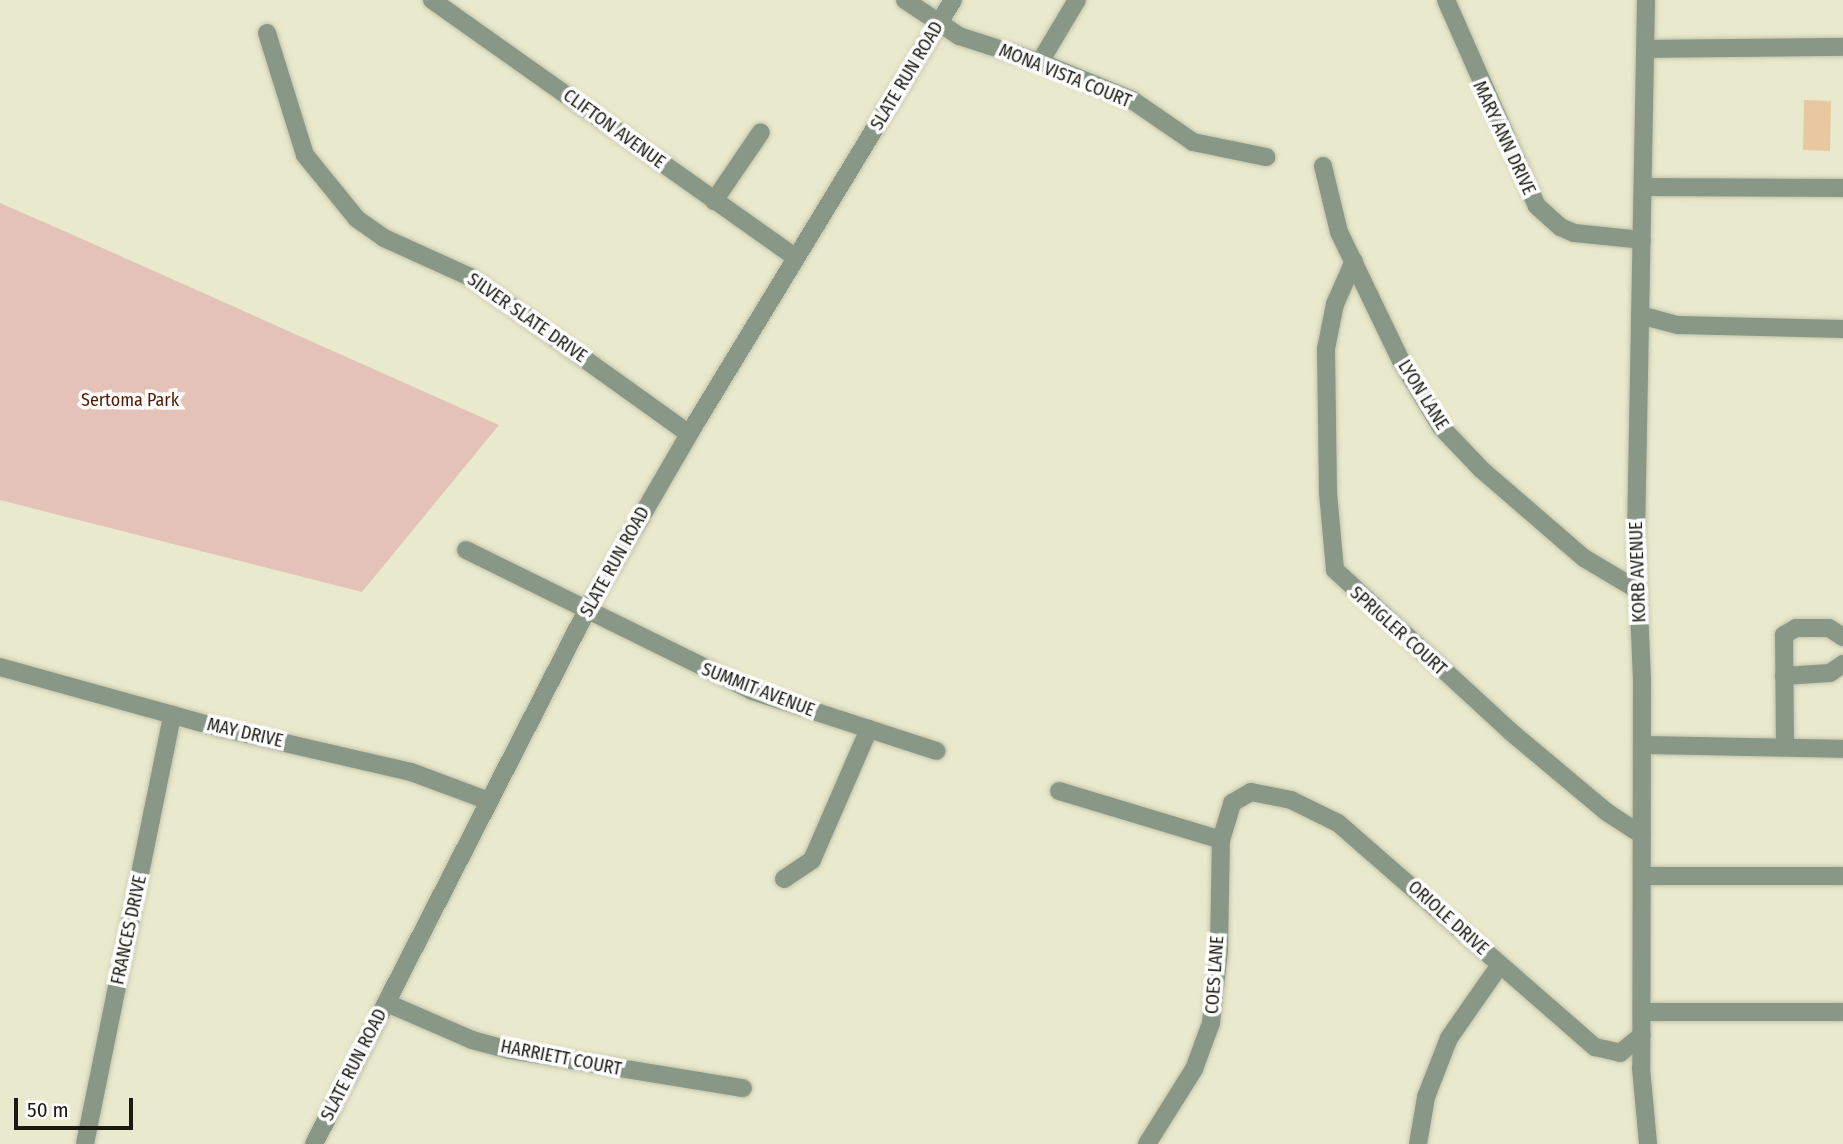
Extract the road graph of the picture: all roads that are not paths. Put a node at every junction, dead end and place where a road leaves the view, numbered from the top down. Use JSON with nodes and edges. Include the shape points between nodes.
{"nodes":[{"id":1,"x":432,"y":0,"type":"edge"},
{"id":2,"x":905,"y":0,"type":"edge"},
{"id":3,"x":953,"y":0,"type":"edge"},
{"id":4,"x":1077,"y":0,"type":"edge"},
{"id":5,"x":1446,"y":0,"type":"edge"},
{"id":6,"x":1646,"y":0,"type":"edge"},
{"id":7,"x":938,"y":24,"type":"junction"},
{"id":8,"x":267,"y":33,"type":"dead end"},
{"id":9,"x":1843,"y":47,"type":"edge"},
{"id":10,"x":1646,"y":49,"type":"junction"},
{"id":11,"x":1040,"y":62,"type":"junction"},
{"id":12,"x":761,"y":132,"type":"dead end"},
{"id":13,"x":1266,"y":157,"type":"dead end"},
{"id":14,"x":1323,"y":166,"type":"dead end"},
{"id":15,"x":1645,"y":187,"type":"junction"},
{"id":16,"x":1843,"y":188,"type":"edge"},
{"id":17,"x":715,"y":201,"type":"junction"},
{"id":18,"x":1642,"y":240,"type":"junction"},
{"id":19,"x":796,"y":258,"type":"junction"},
{"id":20,"x":1354,"y":261,"type":"junction"},
{"id":21,"x":1640,"y":315,"type":"junction"},
{"id":22,"x":1843,"y":329,"type":"edge"},
{"id":23,"x":689,"y":433,"type":"junction"},
{"id":24,"x":466,"y":550,"type":"dead end"},
{"id":25,"x":1639,"y":590,"type":"junction"},
{"id":26,"x":586,"y":612,"type":"junction"},
{"id":27,"x":1843,"y":637,"type":"edge"},
{"id":28,"x":1843,"y":664,"type":"edge"},
{"id":29,"x":0,"y":667,"type":"edge"},
{"id":30,"x":1784,"y":676,"type":"junction"},
{"id":31,"x":172,"y":715,"type":"junction"},
{"id":32,"x":869,"y":729,"type":"junction"},
{"id":33,"x":1642,"y":745,"type":"junction"},
{"id":34,"x":1785,"y":747,"type":"junction"},
{"id":35,"x":1843,"y":749,"type":"edge"},
{"id":36,"x":937,"y":751,"type":"dead end"},
{"id":37,"x":1059,"y":791,"type":"dead end"},
{"id":38,"x":1240,"y":795,"type":"joint"},
{"id":39,"x":489,"y":801,"type":"junction"},
{"id":40,"x":1642,"y":835,"type":"junction"},
{"id":41,"x":1221,"y":840,"type":"junction"},
{"id":42,"x":1643,"y":876,"type":"junction"},
{"id":43,"x":1843,"y":876,"type":"edge"},
{"id":44,"x":784,"y":879,"type":"dead end"},
{"id":45,"x":1500,"y":965,"type":"junction"},
{"id":46,"x":387,"y":1003,"type":"junction"},
{"id":47,"x":1642,"y":1012,"type":"junction"},
{"id":48,"x":1843,"y":1012,"type":"edge"},
{"id":49,"x":1643,"y":1035,"type":"junction"},
{"id":50,"x":743,"y":1088,"type":"dead end"},
{"id":51,"x":85,"y":1144,"type":"edge"},
{"id":52,"x":314,"y":1144,"type":"edge"},
{"id":53,"x":1147,"y":1144,"type":"edge"},
{"id":54,"x":1418,"y":1144,"type":"edge"},
{"id":55,"x":1648,"y":1144,"type":"edge"}],
"edges":[{"from":1,"to":17,"type":"street","name":"CLIFTON AVENUE"},
{"from":2,"to":7,"type":"street","name":"MONA VISTA COURT"},
{"from":3,"to":7,"type":"street","name":"SLATE RUN ROAD"},
{"from":4,"to":11,"type":"street"},
{"from":5,"to":18,"type":"street","name":"MARY ANN DRIVE","via":[[1537,206],[1574,233]]},
{"from":6,"to":10,"type":"street","name":"KORB AVENUE"},
{"from":7,"to":11,"type":"street","name":"MONA VISTA COURT"},
{"from":7,"to":19,"type":"street","name":"SLATE RUN ROAD"},
{"from":8,"to":23,"type":"street","name":"SILVER SLATE DRIVE","via":[[301,147],[313,170],[357,219],[384,238],[470,277]]},
{"from":9,"to":10,"type":"street"},
{"from":10,"to":15,"type":"street","name":"KORB AVENUE"},
{"from":11,"to":13,"type":"street","name":"MONA VISTA COURT","via":[[1132,100],[1193,142]]},
{"from":12,"to":17,"type":"street"},
{"from":14,"to":20,"type":"street","name":"LYON LANE","via":[[1334,219]]},
{"from":15,"to":16,"type":"street"},
{"from":15,"to":18,"type":"street","name":"KORB AVENUE"},
{"from":17,"to":19,"type":"street","name":"CLIFTON AVENUE"},
{"from":18,"to":21,"type":"street","name":"KORB AVENUE"},
{"from":19,"to":23,"type":"street","name":"SLATE RUN ROAD"},
{"from":20,"to":25,"type":"street","name":"LYON LANE","via":[[1401,361],[1454,442],[1584,558]]},
{"from":20,"to":40,"type":"street","name":"SPRIGLER COURT","via":[[1335,304],[1326,349],[1328,493],[1335,570],[1511,732],[1608,813]]},
{"from":21,"to":22,"type":"street","via":[[1678,325]]},
{"from":21,"to":25,"type":"street","name":"KORB AVENUE"},
{"from":23,"to":26,"type":"street","name":"SLATE RUN ROAD"},
{"from":24,"to":26,"type":"street","name":"SUMMIT AVENUE"},
{"from":25,"to":33,"type":"street","name":"KORB AVENUE"},
{"from":26,"to":32,"type":"street","name":"SUMMIT AVENUE","via":[[752,691]]},
{"from":26,"to":39,"type":"street","name":"SLATE RUN ROAD"},
{"from":27,"to":30,"type":"street","via":[[1829,628],[1797,628],[1784,635]]},
{"from":28,"to":30,"type":"street","via":[[1830,673]]},
{"from":29,"to":31,"type":"street","name":"MAY DRIVE"},
{"from":30,"to":34,"type":"street"},
{"from":31,"to":39,"type":"street","name":"MAY DRIVE","via":[[411,772]]},
{"from":31,"to":51,"type":"street","name":"FRANCES DRIVE"},
{"from":32,"to":36,"type":"street","name":"SUMMIT AVENUE"},
{"from":32,"to":44,"type":"street","via":[[812,860]]},
{"from":33,"to":34,"type":"street"},
{"from":33,"to":40,"type":"street","name":"KORB AVENUE"},
{"from":34,"to":35,"type":"street"},
{"from":37,"to":41,"type":"street"},
{"from":38,"to":41,"type":"street","name":"COES LANE","via":[[1226,815]]},
{"from":38,"to":45,"type":"street","name":"ORIOLE DRIVE","via":[[1264,792],[1338,823]]},
{"from":39,"to":46,"type":"street","name":"SLATE RUN ROAD"},
{"from":40,"to":42,"type":"street","name":"KORB AVENUE"},
{"from":41,"to":53,"type":"street","name":"COES LANE","via":[[1219,950],[1211,1023],[1194,1069]]},
{"from":42,"to":43,"type":"street"},
{"from":42,"to":47,"type":"street","name":"KORB AVENUE"},
{"from":45,"to":49,"type":"street","name":"ORIOLE DRIVE","via":[[1595,1047],[1620,1053]]},
{"from":45,"to":54,"type":"street","via":[[1449,1038],[1429,1087]]},
{"from":46,"to":50,"type":"street","name":"HARRIETT COURT","via":[[472,1040]]},
{"from":46,"to":52,"type":"street","name":"SLATE RUN ROAD"},
{"from":47,"to":48,"type":"street"},
{"from":47,"to":49,"type":"street","name":"KORB AVENUE"},
{"from":49,"to":55,"type":"street","name":"KORB AVENUE"}]}
